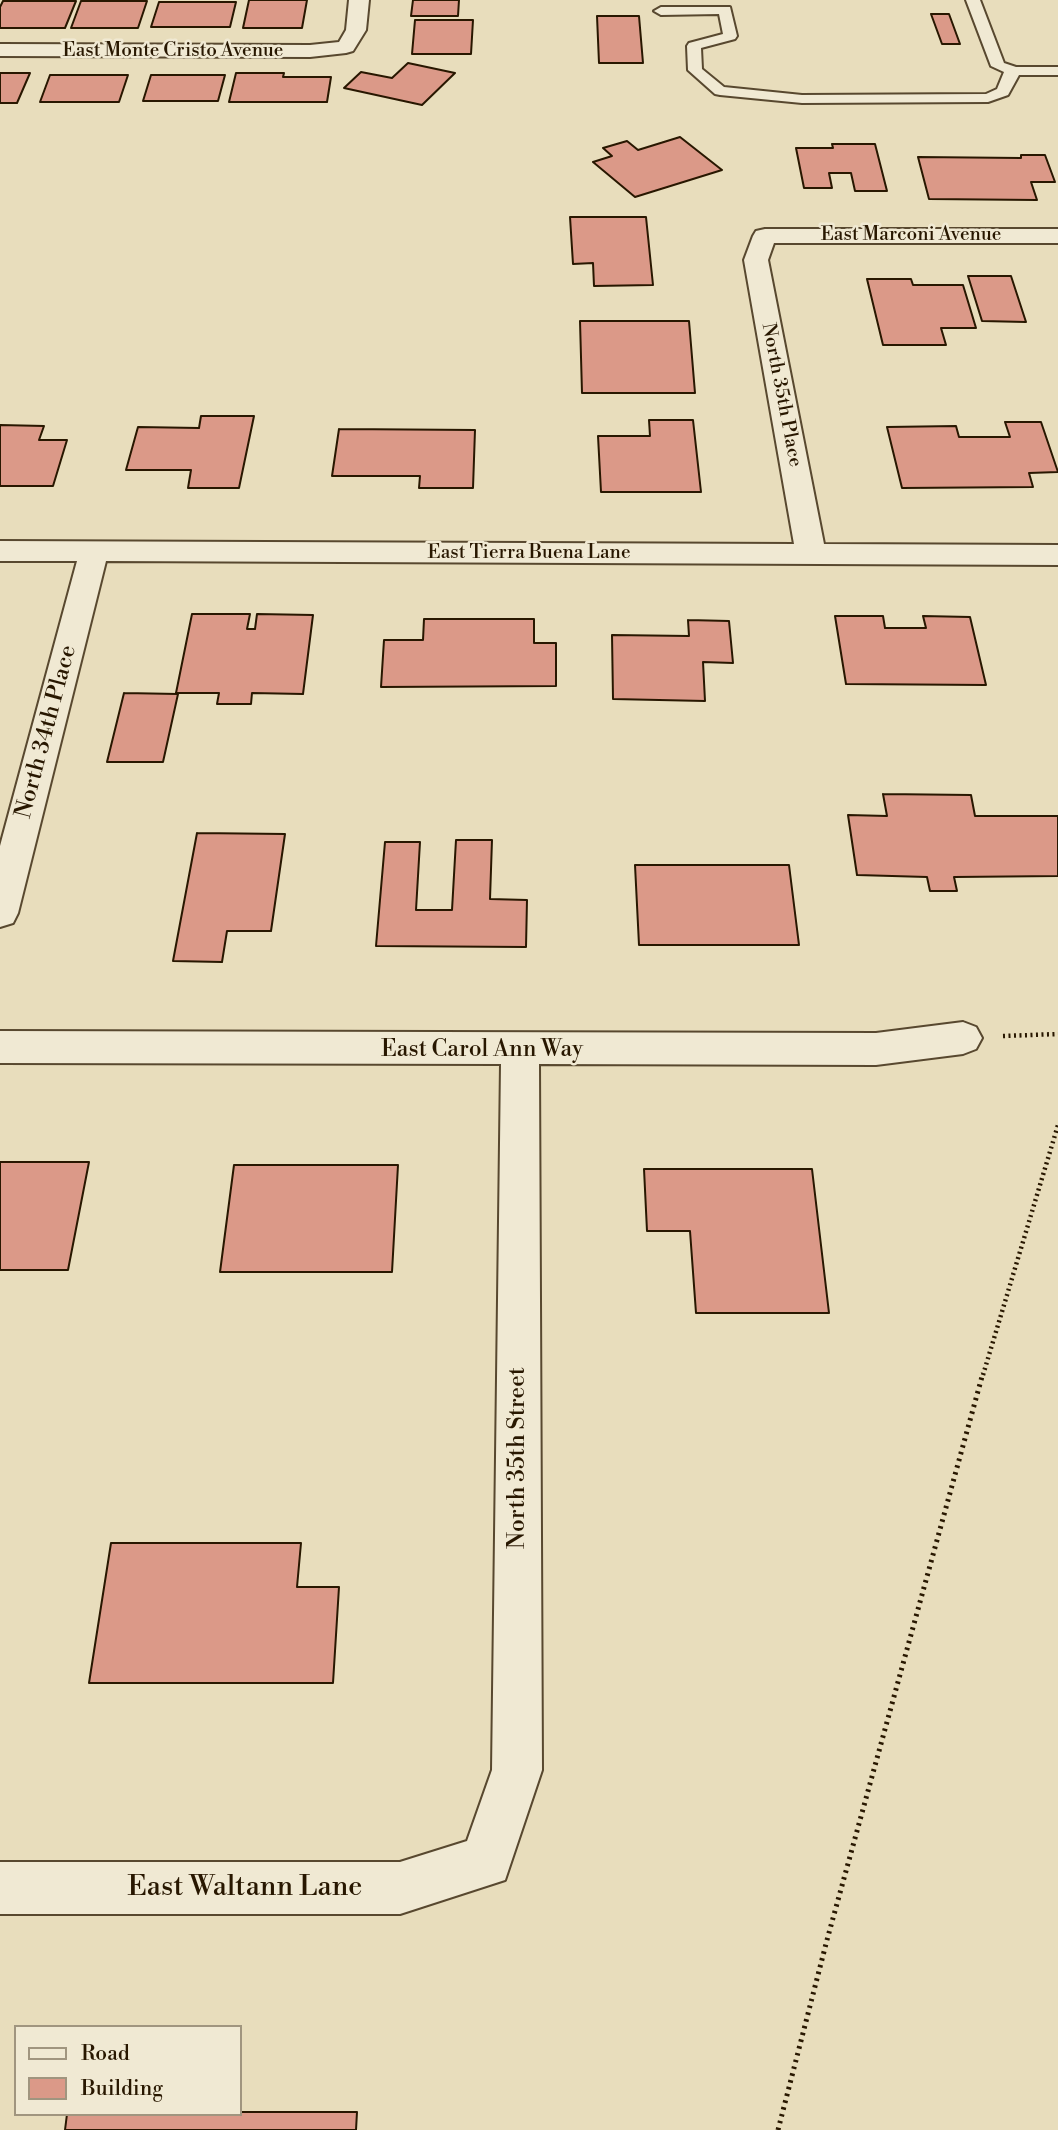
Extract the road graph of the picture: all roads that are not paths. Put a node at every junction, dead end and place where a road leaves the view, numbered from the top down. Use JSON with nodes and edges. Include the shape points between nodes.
{"nodes":[{"id":1,"x":359,"y":0,"type":"edge"},
{"id":2,"x":973,"y":0,"type":"edge"},
{"id":3,"x":661,"y":11,"type":"dead end"},
{"id":4,"x":0,"y":50,"type":"edge"},
{"id":5,"x":1015,"y":71,"type":"junction"},
{"id":6,"x":1058,"y":71,"type":"edge"},
{"id":7,"x":765,"y":236,"type":"joint"},
{"id":8,"x":1058,"y":236,"type":"edge"},
{"id":9,"x":0,"y":551,"type":"edge"},
{"id":10,"x":94,"y":551,"type":"junction"},
{"id":11,"x":811,"y":554,"type":"junction"},
{"id":12,"x":1058,"y":555,"type":"edge"},
{"id":13,"x":0,"y":913,"type":"edge"},
{"id":14,"x":963,"y":1038,"type":"road end"},
{"id":15,"x":0,"y":1047,"type":"edge"},
{"id":16,"x":520,"y":1050,"type":"junction"},
{"id":17,"x":486,"y":1861,"type":"joint"},
{"id":18,"x":0,"y":1888,"type":"edge"}],
"edges":[{"from":1,"to":4,"type":"street","name":"East Monte Cristo Avenue","via":[[356,30],[346,47],[310,51]]},
{"from":2,"to":5,"type":"lane","via":[[998,66]]},
{"from":3,"to":5,"type":"lane","via":[[725,10],[730,36],[694,47],[695,70],[720,90],[802,99],[988,98],[1003,92]]},
{"from":5,"to":6,"type":"lane"},
{"from":7,"to":8,"type":"street","name":"East Marconi Avenue"},
{"from":7,"to":11,"type":"street","name":"North 35th Place","via":[[756,260]]},
{"from":9,"to":10,"type":"street","name":"East Tierra Buena Lane"},
{"from":10,"to":11,"type":"street","name":"East Tierra Buena Lane"},
{"from":10,"to":13,"type":"street","name":"North 34th Place"},
{"from":11,"to":12,"type":"street","name":"East Tierra Buena Lane"},
{"from":14,"to":16,"type":"street","name":"East Carol Ann Way","via":[[876,1049]]},
{"from":15,"to":16,"type":"street","name":"East Carol Ann Way"},
{"from":16,"to":17,"type":"street","name":"North 35th Street","via":[[517,1770]]},
{"from":17,"to":18,"type":"street","name":"East Waltann Lane","via":[[400,1888]]}]}
